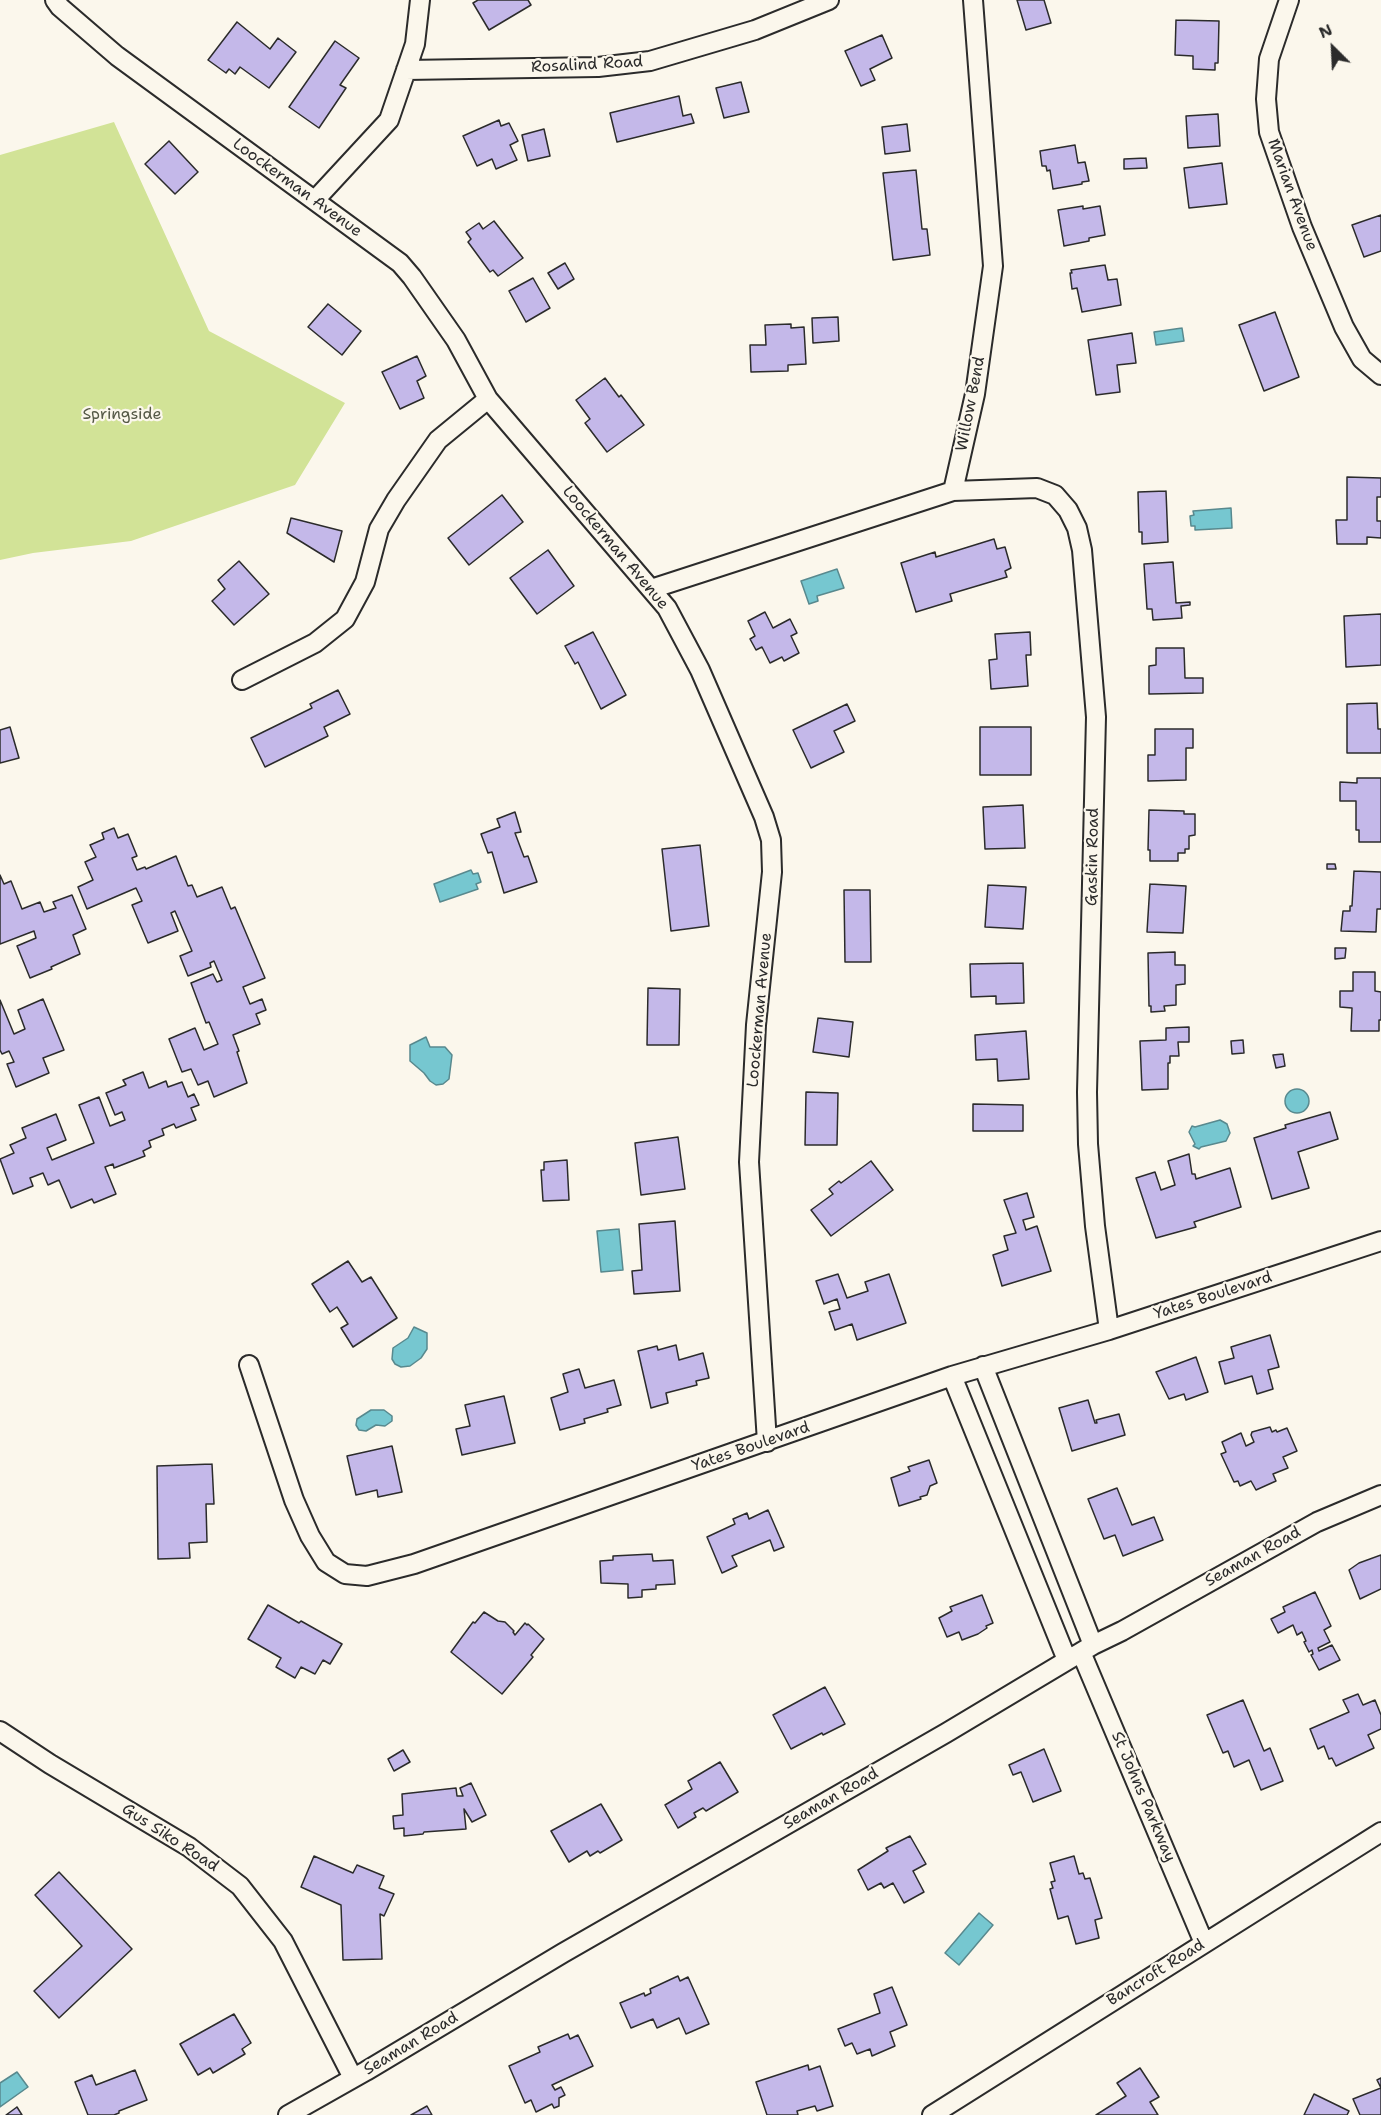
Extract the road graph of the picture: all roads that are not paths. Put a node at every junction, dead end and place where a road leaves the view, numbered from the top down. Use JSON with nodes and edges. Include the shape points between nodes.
{"nodes":[{"id":1,"x":55,"y":0,"type":"edge"},
{"id":2,"x":420,"y":0,"type":"edge"},
{"id":3,"x":829,"y":0,"type":"edge"},
{"id":4,"x":973,"y":0,"type":"edge"},
{"id":5,"x":1288,"y":0,"type":"edge"},
{"id":6,"x":406,"y":70,"type":"junction"},
{"id":7,"x":315,"y":200,"type":"junction"},
{"id":8,"x":1381,"y":375,"type":"edge"},
{"id":9,"x":488,"y":399,"type":"junction"},
{"id":10,"x":953,"y":491,"type":"junction"},
{"id":11,"x":651,"y":589,"type":"junction"},
{"id":12,"x":242,"y":680,"type":"dead end"},
{"id":13,"x":1381,"y":1241,"type":"edge"},
{"id":14,"x":1109,"y":1330,"type":"junction"},
{"id":15,"x":249,"y":1365,"type":"dead end"},
{"id":16,"x":983,"y":1366,"type":"junction"},
{"id":17,"x":952,"y":1376,"type":"junction"},
{"id":18,"x":767,"y":1442,"type":"junction"},
{"id":19,"x":1381,"y":1495,"type":"edge"},
{"id":20,"x":1080,"y":1652,"type":"junction"},
{"id":21,"x":0,"y":1731,"type":"edge"},
{"id":22,"x":1381,"y":1832,"type":"edge"},
{"id":23,"x":1204,"y":1943,"type":"junction"},
{"id":24,"x":353,"y":2078,"type":"junction"},
{"id":25,"x":288,"y":2115,"type":"edge"},
{"id":26,"x":932,"y":2115,"type":"edge"}],
"edges":[{"from":1,"to":7,"type":"street","name":"Loockerman Avenue","via":[[117,56]]},
{"from":2,"to":6,"type":"street","via":[[416,44]]},
{"from":3,"to":6,"type":"street","name":"Rosalind Road","via":[[755,30],[650,61],[598,67]]},
{"from":4,"to":10,"type":"street","name":"Willow Bend","via":[[993,266],[975,394]]},
{"from":5,"to":8,"type":"street","name":"Marian Avenue","via":[[1269,59],[1269,132],[1302,227],[1344,327],[1362,359]]},
{"from":6,"to":7,"type":"street","via":[[389,120]]},
{"from":7,"to":9,"type":"street","name":"Loockerman Avenue","via":[[400,263],[456,340]]},
{"from":9,"to":11,"type":"street","name":"Loockerman Avenue"},
{"from":9,"to":12,"type":"street","via":[[438,440],[396,500],[379,529],[365,582],[345,619],[315,644]]},
{"from":10,"to":11,"type":"street"},
{"from":10,"to":14,"type":"street","name":"Gaskin Road","via":[[1037,488],[1055,495],[1077,528],[1082,550],[1096,717],[1088,1144]]},
{"from":11,"to":18,"type":"street","name":"Loockerman Avenue","via":[[700,670],[771,840],[772,872],[756,1025],[749,1162]]},
{"from":13,"to":14,"type":"street","name":"Yates Boulevard"},
{"from":14,"to":16,"type":"street","name":"Yates Boulevard"},
{"from":15,"to":18,"type":"street","name":"Yates Boulevard","via":[[310,1536],[326,1562],[345,1574],[367,1576],[414,1564]]},
{"from":16,"to":17,"type":"street","name":"Yates Boulevard"},
{"from":16,"to":20,"type":"street","name":"St Johns Parkway"},
{"from":17,"to":18,"type":"street","name":"Yates Boulevard"},
{"from":17,"to":20,"type":"street","name":"St Johns Parkway"},
{"from":19,"to":20,"type":"street","name":"Seaman Road","via":[[1317,1522]]},
{"from":20,"to":23,"type":"street","name":"St Johns Parkway"},
{"from":20,"to":24,"type":"street","name":"Seaman Road"},
{"from":21,"to":24,"type":"street","name":"Gus Siko Road","via":[[189,1847],[240,1886],[283,1941]]},
{"from":22,"to":23,"type":"street","name":"Bancroft Road"},
{"from":23,"to":26,"type":"street","name":"Bancroft Road"},
{"from":24,"to":25,"type":"street","name":"Seaman Road"}]}
